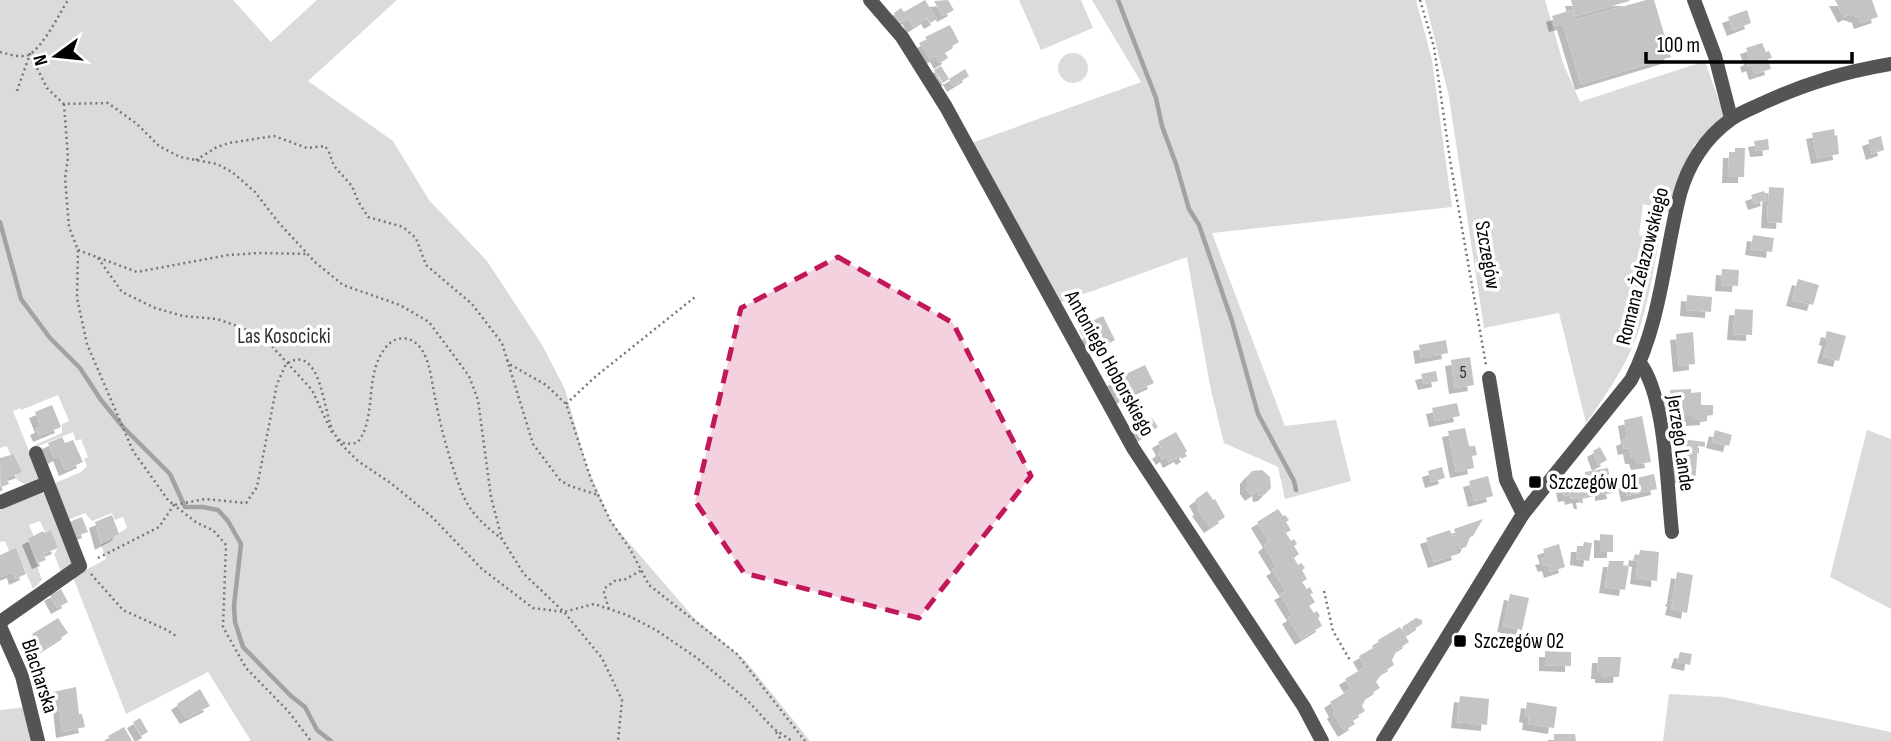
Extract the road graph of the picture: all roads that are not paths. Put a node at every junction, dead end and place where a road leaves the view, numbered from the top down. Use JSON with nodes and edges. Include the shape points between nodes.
{"nodes":[{"id":1,"x":870,"y":0,"type":"edge"},
{"id":2,"x":1694,"y":0,"type":"edge"},
{"id":3,"x":1891,"y":64,"type":"edge"},
{"id":4,"x":1731,"y":118,"type":"junction"},
{"id":5,"x":1640,"y":363,"type":"junction"},
{"id":6,"x":1489,"y":378,"type":"road end"},
{"id":7,"x":36,"y":453,"type":"dead end"},
{"id":8,"x":47,"y":483,"type":"junction"},
{"id":9,"x":1,"y":502,"type":"edge"},
{"id":10,"x":1523,"y":514,"type":"junction"},
{"id":11,"x":1672,"y":532,"type":"dead end"},
{"id":12,"x":0,"y":624,"type":"edge"},
{"id":13,"x":38,"y":741,"type":"edge"},
{"id":14,"x":1322,"y":741,"type":"edge"},
{"id":15,"x":1383,"y":741,"type":"edge"}],
"edges":[{"from":1,"to":14,"type":"street","name":"Antoniego Hoborskiego","via":[[902,37],[946,107],[1133,448],[1304,706]]},
{"from":2,"to":4,"type":"street"},
{"from":3,"to":4,"type":"street","name":"Romana Żelazowskiego","via":[[1835,75]]},
{"from":4,"to":5,"type":"street","name":"Romana Żelazowskiego","via":[[1697,155],[1687,174]]},
{"from":5,"to":10,"type":"street","name":"Romana Żelazowskiego"},
{"from":5,"to":11,"type":"street","name":"Jerzego Lande","via":[[1657,402]]},
{"from":6,"to":10,"type":"street","via":[[1506,480]]},
{"from":7,"to":8,"type":"street"},
{"from":8,"to":9,"type":"street"},
{"from":8,"to":12,"type":"street","via":[[80,566]]},
{"from":10,"to":15,"type":"street","name":"Romana Żelazowskiego"},
{"from":12,"to":13,"type":"street","name":"Blacharska","via":[[22,676]]}]}
